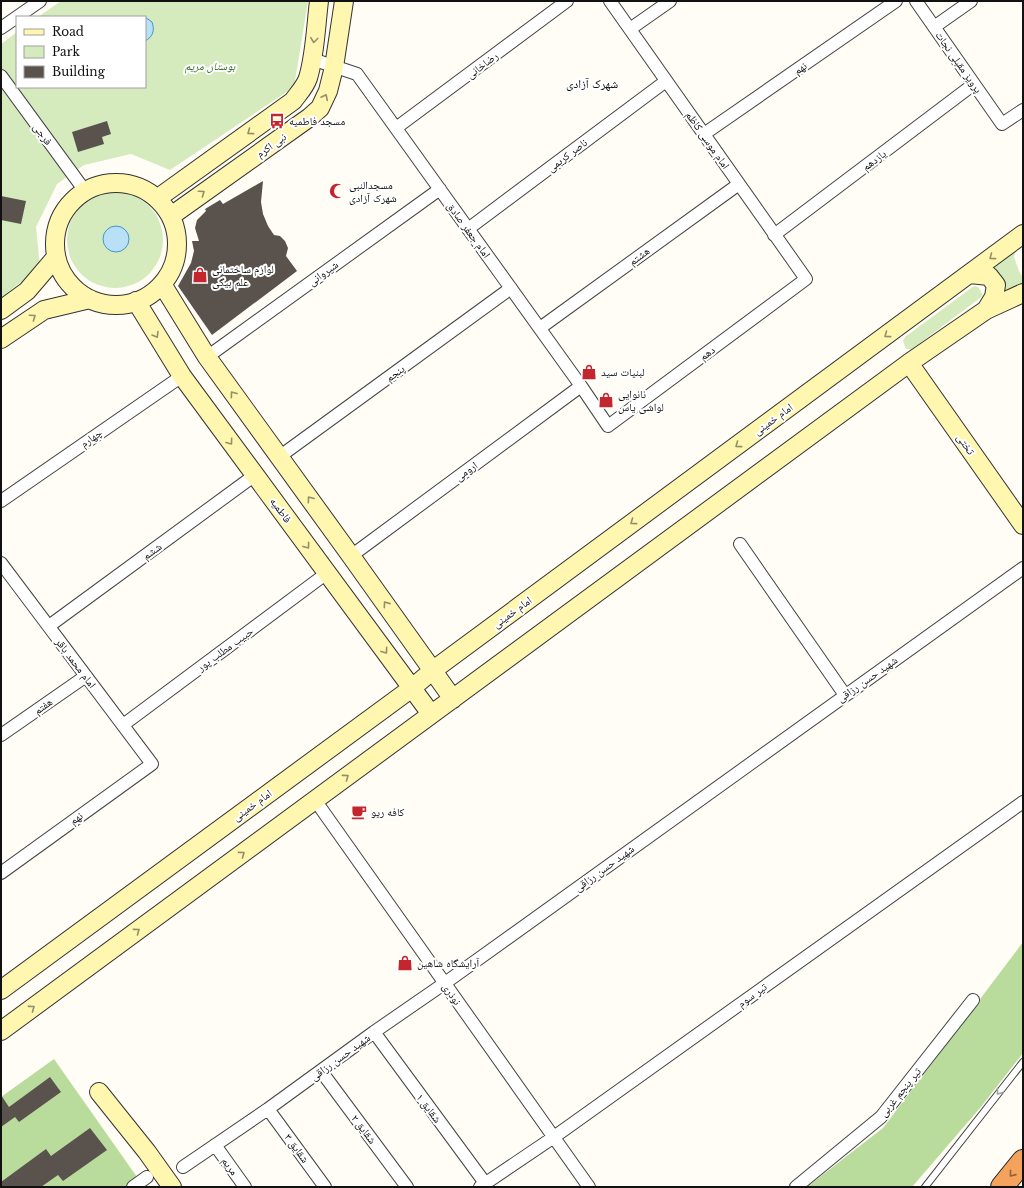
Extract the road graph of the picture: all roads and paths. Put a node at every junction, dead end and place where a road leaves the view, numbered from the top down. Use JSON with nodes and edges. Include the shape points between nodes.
{"nodes":[{"id":1,"x":40,"y":1,"type":"edge"},
{"id":2,"x":319,"y":1,"type":"edge"},
{"id":3,"x":344,"y":1,"type":"edge"},
{"id":4,"x":567,"y":1,"type":"edge"},
{"id":5,"x":610,"y":1,"type":"edge"},
{"id":6,"x":670,"y":1,"type":"edge"},
{"id":7,"x":896,"y":1,"type":"edge"},
{"id":8,"x":916,"y":1,"type":"edge"},
{"id":9,"x":972,"y":1,"type":"edge"},
{"id":10,"x":18,"y":16,"type":"edge"},
{"id":11,"x":16,"y":18,"type":"edge"},
{"id":12,"x":934,"y":27,"type":"junction"},
{"id":13,"x":1,"y":28,"type":"edge"},
{"id":14,"x":630,"y":29,"type":"junction"},
{"id":15,"x":312,"y":60,"type":"junction"},
{"id":16,"x":334,"y":67,"type":"junction"},
{"id":17,"x":1,"y":76,"type":"edge"},
{"id":18,"x":666,"y":81,"type":"junction"},
{"id":19,"x":974,"y":84,"type":"junction"},
{"id":20,"x":1023,"y":110,"type":"edge"},
{"id":21,"x":396,"y":128,"type":"junction"},
{"id":22,"x":704,"y":134,"type":"junction"},
{"id":23,"x":739,"y":184,"type":"junction"},
{"id":24,"x":440,"y":190,"type":"junction"},
{"id":25,"x":85,"y":191,"type":"junction"},
{"id":26,"x":158,"y":198,"type":"junction"},
{"id":27,"x":171,"y":216,"type":"junction"},
{"id":28,"x":468,"y":229,"type":"junction"},
{"id":29,"x":1023,"y":234,"type":"edge"},
{"id":30,"x":774,"y":235,"type":"junction"},
{"id":31,"x":56,"y":257,"type":"junction"},
{"id":32,"x":970,"y":274,"type":"junction"},
{"id":33,"x":806,"y":279,"type":"joint"},
{"id":34,"x":162,"y":284,"type":"junction"},
{"id":35,"x":511,"y":288,"type":"junction"},
{"id":36,"x":1023,"y":293,"type":"edge"},
{"id":37,"x":90,"y":299,"type":"junction"},
{"id":38,"x":136,"y":302,"type":"junction"},
{"id":39,"x":1,"y":310,"type":"edge"},
{"id":40,"x":986,"y":310,"type":"junction"},
{"id":41,"x":540,"y":328,"type":"junction"},
{"id":42,"x":1,"y":339,"type":"edge"},
{"id":43,"x":206,"y":357,"type":"junction"},
{"id":44,"x":909,"y":363,"type":"junction"},
{"id":45,"x":182,"y":376,"type":"junction"},
{"id":46,"x":581,"y":386,"type":"junction"},
{"id":47,"x":608,"y":426,"type":"joint"},
{"id":48,"x":279,"y":457,"type":"junction"},
{"id":49,"x":255,"y":475,"type":"junction"},
{"id":50,"x":1,"y":501,"type":"edge"},
{"id":51,"x":1023,"y":525,"type":"edge"},
{"id":52,"x":740,"y":544,"type":"dead end"},
{"id":53,"x":351,"y":556,"type":"junction"},
{"id":54,"x":1,"y":563,"type":"edge"},
{"id":55,"x":1023,"y":568,"type":"edge"},
{"id":56,"x":328,"y":574,"type":"junction"},
{"id":57,"x":6,"y":579,"type":"edge"},
{"id":58,"x":48,"y":626,"type":"junction"},
{"id":59,"x":432,"y":670,"type":"junction"},
{"id":60,"x":86,"y":676,"type":"junction"},
{"id":61,"x":412,"y":688,"type":"junction"},
{"id":62,"x":845,"y":695,"type":"junction"},
{"id":63,"x":453,"y":699,"type":"junction"},
{"id":64,"x":431,"y":714,"type":"junction"},
{"id":65,"x":123,"y":725,"type":"junction"},
{"id":66,"x":1,"y":735,"type":"edge"},
{"id":67,"x":152,"y":764,"type":"joint"},
{"id":68,"x":315,"y":800,"type":"junction"},
{"id":69,"x":1023,"y":802,"type":"edge"},
{"id":70,"x":1,"y":873,"type":"edge"},
{"id":71,"x":445,"y":983,"type":"junction"},
{"id":72,"x":1,"y":990,"type":"edge"},
{"id":73,"x":973,"y":1000,"type":"dead end"},
{"id":74,"x":1,"y":1031,"type":"edge"},
{"id":75,"x":374,"y":1032,"type":"junction"},
{"id":76,"x":1023,"y":1062,"type":"edge"},
{"id":77,"x":321,"y":1072,"type":"junction"},
{"id":78,"x":99,"y":1092,"type":"dead end"},
{"id":79,"x":268,"y":1109,"type":"junction"},
{"id":80,"x":554,"y":1137,"type":"junction"},
{"id":81,"x":215,"y":1145,"type":"junction"},
{"id":82,"x":1023,"y":1161,"type":"edge"},
{"id":83,"x":183,"y":1167,"type":"dead end"},
{"id":84,"x":147,"y":1177,"type":"dead end"},
{"id":85,"x":483,"y":1185,"type":"edge"},
{"id":86,"x":133,"y":1187,"type":"edge"},
{"id":87,"x":172,"y":1187,"type":"edge"},
{"id":88,"x":245,"y":1187,"type":"edge"},
{"id":89,"x":325,"y":1187,"type":"edge"},
{"id":90,"x":407,"y":1187,"type":"edge"},
{"id":91,"x":589,"y":1187,"type":"edge"},
{"id":92,"x":796,"y":1187,"type":"edge"},
{"id":93,"x":925,"y":1187,"type":"edge"},
{"id":94,"x":1002,"y":1187,"type":"edge"}],
"edges":[{"from":1,"to":10,"type":"street"},
{"from":2,"to":15,"type":"street","name":"نبی اکرم","one_way":true},
{"from":3,"to":16,"type":"street","name":"نبی اکرم"},
{"from":4,"to":21,"type":"street","name":"رضاخانی"},
{"from":5,"to":14,"type":"street","name":"امام موسی کاظم"},
{"from":6,"to":14,"type":"street"},
{"from":7,"to":22,"type":"street","name":"نهم"},
{"from":8,"to":12,"type":"street","name":"پرویز مقبلی نجات"},
{"from":9,"to":12,"type":"street"},
{"from":11,"to":13,"type":"street"},
{"from":12,"to":19,"type":"street","name":"پرویز مقبلی نجات"},
{"from":14,"to":18,"type":"street","name":"امام موسی کاظم"},
{"from":15,"to":16,"type":"street","name":"امام جعفر صادق"},
{"from":15,"to":26,"type":"street","name":"نبی اکرم","one_way":true,"via":[[308,78],[293,101]]},
{"from":16,"to":21,"type":"street","name":"امام جعفر صادق","via":[[357,74]]},
{"from":27,"to":16,"type":"street","name":"نبی اکرم","one_way":true,"via":[[310,118],[320,108],[328,91]]},
{"from":17,"to":25,"type":"street","name":"فرجی"},
{"from":18,"to":22,"type":"street","name":"امام موسی کاظم"},
{"from":18,"to":28,"type":"street","name":"ناصر کریمی"},
{"from":19,"to":20,"type":"street","name":"پرویز مقبلی نجات","via":[[1002,124]]},
{"from":19,"to":30,"type":"street","name":"یازدهم"},
{"from":21,"to":24,"type":"street","name":"امام جعفر صادق"},
{"from":22,"to":23,"type":"street","name":"امام موسی کاظم"},
{"from":23,"to":30,"type":"street","name":"امام موسی کاظم"},
{"from":23,"to":41,"type":"street","name":"هشتم"},
{"from":24,"to":28,"type":"street","name":"امام جعفر صادق"},
{"from":24,"to":43,"type":"street","name":"شیروانی"},
{"from":25,"to":26,"type":"street","via":[[114,182],[130,184]]},
{"from":25,"to":31,"type":"street","via":[[70,203],[60,220],[55,238]]},
{"from":26,"to":27,"type":"street"},
{"from":27,"to":34,"type":"street","via":[[176,233],[177,251],[172,269]]},
{"from":28,"to":35,"type":"street","name":"امام جعفر صادق"},
{"from":29,"to":32,"type":"street","name":"امام خمینی","one_way":true},
{"from":30,"to":33,"type":"street","name":"امام موسی کاظم"},
{"from":31,"to":37,"type":"street","via":[[60,270],[68,282]]},
{"from":31,"to":39,"type":"street","via":[[28,291]]},
{"from":32,"to":40,"type":"street","via":[[989,276],[996,285],[994,297]]},
{"from":32,"to":59,"type":"street","name":"امام خمینی","one_way":true},
{"from":33,"to":47,"type":"street","name":"دهم"},
{"from":34,"to":38,"type":"street"},
{"from":34,"to":43,"type":"street"},
{"from":35,"to":41,"type":"street","name":"امام جعفر صادق"},
{"from":35,"to":48,"type":"street","name":"پنجم"},
{"from":36,"to":40,"type":"street"},
{"from":37,"to":38,"type":"street","via":[[120,305]]},
{"from":42,"to":37,"type":"street","one_way":true,"via":[[44,310]]},
{"from":38,"to":45,"type":"street","name":"فاطمیه","one_way":true},
{"from":40,"to":44,"type":"street"},
{"from":41,"to":46,"type":"street","name":"امام جعفر صادق"},
{"from":48,"to":43,"type":"street","one_way":true},
{"from":44,"to":51,"type":"street","name":"تختی"},
{"from":44,"to":63,"type":"street"},
{"from":45,"to":49,"type":"street","name":"فاطمیه","one_way":true},
{"from":45,"to":50,"type":"street","name":"چهارم"},
{"from":46,"to":47,"type":"street","name":"امام جعفر صادق"},
{"from":46,"to":53,"type":"street","name":"ارومی"},
{"from":53,"to":48,"type":"street","one_way":true},
{"from":49,"to":56,"type":"street","name":"فاطمیه","one_way":true},
{"from":49,"to":58,"type":"street","name":"ششم"},
{"from":52,"to":62,"type":"street"},
{"from":59,"to":53,"type":"street","one_way":true},
{"from":54,"to":57,"type":"street","name":"امام محمد باقر"},
{"from":55,"to":62,"type":"street","name":"شهید حسن رزاقی"},
{"from":56,"to":61,"type":"street","name":"فاطمیه","one_way":true},
{"from":56,"to":65,"type":"street","name":"حبیب مطلب پور"},
{"from":57,"to":58,"type":"street","name":"امام محمد باقر"},
{"from":58,"to":60,"type":"street","name":"امام محمد باقر"},
{"from":59,"to":61,"type":"street","name":"امام خمینی"},
{"from":59,"to":63,"type":"street"},
{"from":60,"to":65,"type":"street","name":"امام محمد باقر"},
{"from":60,"to":66,"type":"street","name":"هفتم"},
{"from":61,"to":64,"type":"street","name":"فاطمیه"},
{"from":61,"to":72,"type":"street","name":"امام خمینی"},
{"from":62,"to":71,"type":"street","name":"شهید حسن رزاقی"},
{"from":63,"to":64,"type":"street"},
{"from":68,"to":64,"type":"street","one_way":true},
{"from":65,"to":67,"type":"street","name":"امام محمد باقر"},
{"from":67,"to":70,"type":"street","name":"نهم"},
{"from":68,"to":71,"type":"street","name":"نوذری"},
{"from":74,"to":68,"type":"street","one_way":true},
{"from":69,"to":80,"type":"street","name":"تیر سوم"},
{"from":71,"to":75,"type":"street","name":"شهید حسن رزاقی"},
{"from":71,"to":80,"type":"street","name":"نوذری"},
{"from":73,"to":92,"type":"street","name":"تیر پنجم غربی","via":[[881,1117]]},
{"from":75,"to":77,"type":"street","name":"شهید حسن رزاقی"},
{"from":75,"to":85,"type":"street","name":"شقایق ۱"},
{"from":76,"to":93,"type":"lane","one_way":true},
{"from":77,"to":79,"type":"street","name":"شهید حسن رزاقی"},
{"from":77,"to":90,"type":"street","name":"شقایق ۲"},
{"from":78,"to":87,"type":"street"},
{"from":79,"to":81,"type":"street","name":"شهید حسن رزاقی"},
{"from":79,"to":89,"type":"street","name":"شقایق ۳"},
{"from":80,"to":85,"type":"street","name":"تیر سوم"},
{"from":80,"to":91,"type":"street","name":"نوذری"},
{"from":81,"to":83,"type":"street","name":"شهید حسن رزاقی"},
{"from":81,"to":88,"type":"street","name":"مریم"},
{"from":82,"to":94,"type":"highway","one_way":true},
{"from":84,"to":86,"type":"street"}]}
